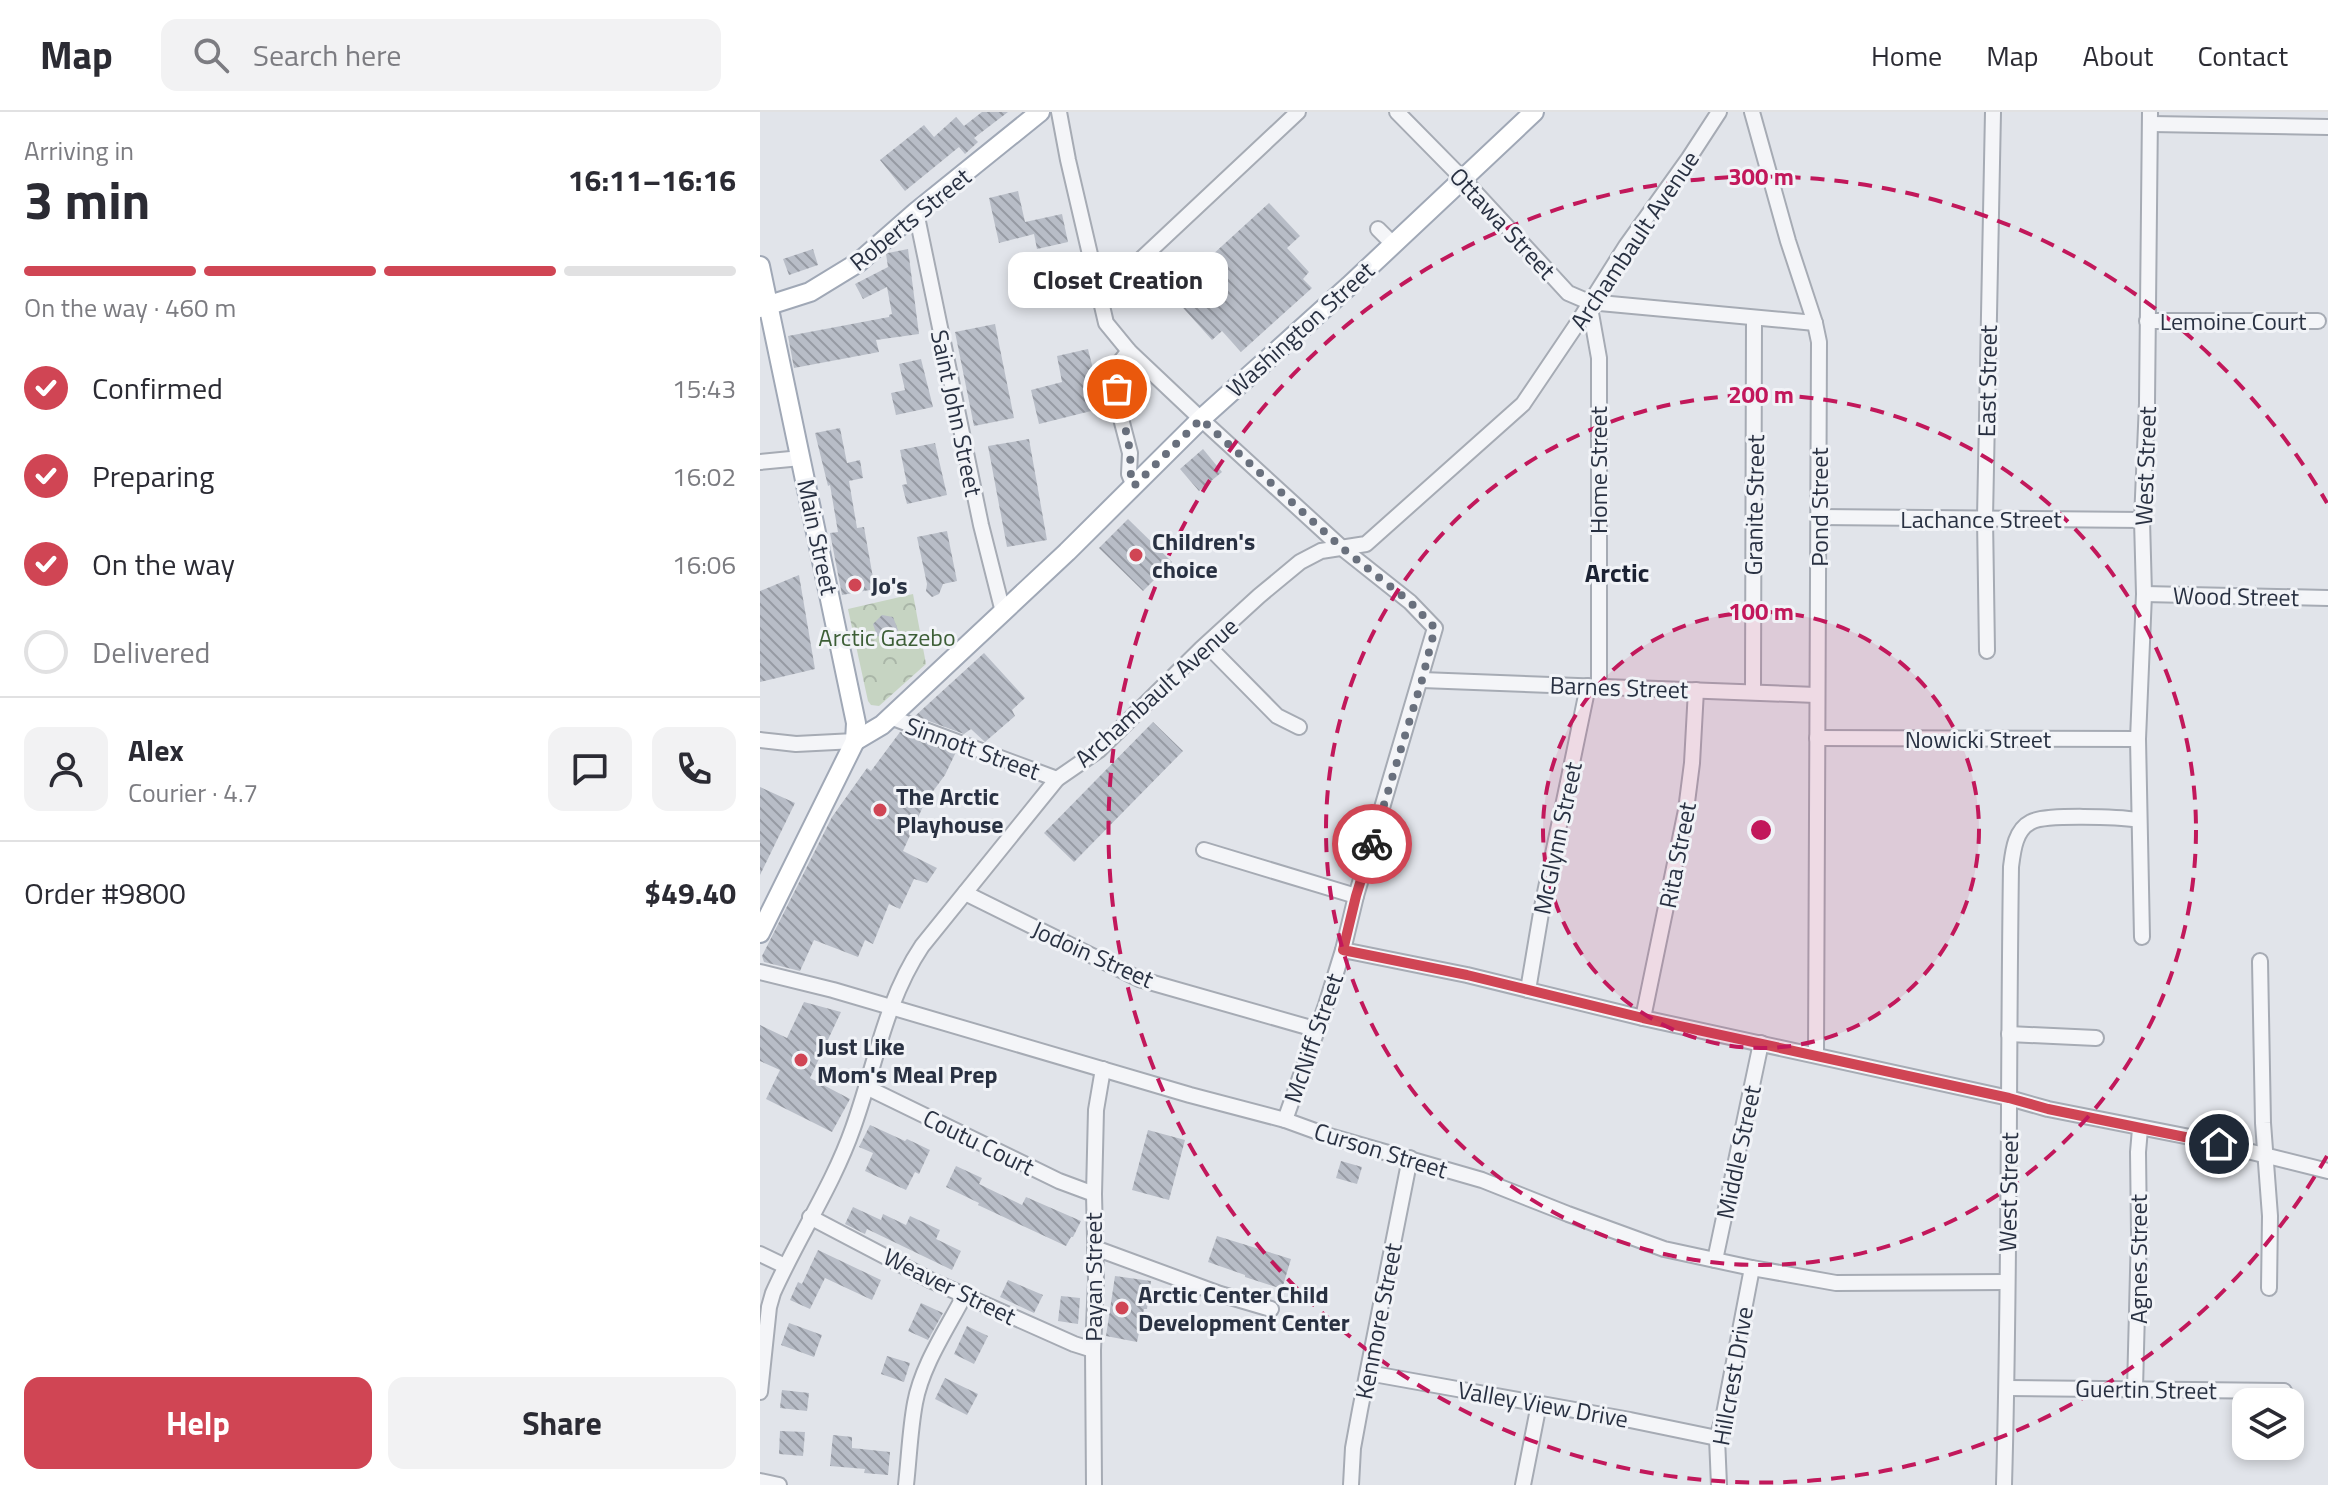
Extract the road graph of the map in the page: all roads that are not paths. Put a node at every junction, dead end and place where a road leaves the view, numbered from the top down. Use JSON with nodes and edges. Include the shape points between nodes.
{"nodes":[{"id":1,"x":1040,"y":112,"type":"edge"},
{"id":2,"x":1059,"y":112,"type":"edge"},
{"id":3,"x":1298,"y":112,"type":"edge"},
{"id":4,"x":1397,"y":112,"type":"edge"},
{"id":5,"x":1534,"y":112,"type":"edge"},
{"id":6,"x":1719,"y":112,"type":"edge"},
{"id":7,"x":1752,"y":112,"type":"edge"},
{"id":8,"x":1993,"y":112,"type":"edge"},
{"id":9,"x":2151,"y":118,"type":"edge"},
{"id":10,"x":2328,"y":127,"type":"edge"},
{"id":11,"x":1463,"y":179,"type":"junction"},
{"id":12,"x":916,"y":212,"type":"junction"},
{"id":13,"x":1378,"y":229,"type":"dead end"},
{"id":14,"x":1394,"y":245,"type":"junction"},
{"id":15,"x":760,"y":266,"type":"edge"},
{"id":16,"x":1098,"y":295,"type":"junction"},
{"id":17,"x":1589,"y":302,"type":"junction"},
{"id":18,"x":764,"y":307,"type":"edge"},
{"id":19,"x":1754,"y":318,"type":"junction"},
{"id":20,"x":2147,"y":321,"type":"junction"},
{"id":21,"x":2318,"y":321,"type":"dead end"},
{"id":22,"x":1815,"y":323,"type":"junction"},
{"id":23,"x":1129,"y":351,"type":"junction"},
{"id":24,"x":1201,"y":419,"type":"junction"},
{"id":25,"x":801,"y":458,"type":"junction"},
{"id":26,"x":760,"y":462,"type":"edge"},
{"id":27,"x":1134,"y":486,"type":"junction"},
{"id":28,"x":1820,"y":517,"type":"junction"},
{"id":29,"x":1985,"y":518,"type":"junction"},
{"id":30,"x":2142,"y":520,"type":"junction"},
{"id":31,"x":1342,"y":548,"type":"junction"},
{"id":32,"x":2144,"y":594,"type":"junction"},
{"id":33,"x":2328,"y":598,"type":"edge"},
{"id":34,"x":1003,"y":612,"type":"junction"},
{"id":35,"x":1207,"y":645,"type":"junction"},
{"id":36,"x":1987,"y":651,"type":"dead end"},
{"id":37,"x":1422,"y":680,"type":"junction"},
{"id":38,"x":1593,"y":687,"type":"junction"},
{"id":39,"x":1696,"y":690,"type":"junction"},
{"id":40,"x":1753,"y":691,"type":"junction"},
{"id":41,"x":1816,"y":695,"type":"junction"},
{"id":42,"x":890,"y":717,"type":"junction"},
{"id":43,"x":1299,"y":727,"type":"dead end"},
{"id":44,"x":1817,"y":738,"type":"junction"},
{"id":45,"x":2138,"y":739,"type":"junction"},
{"id":46,"x":760,"y":740,"type":"edge"},
{"id":47,"x":855,"y":741,"type":"junction"},
{"id":48,"x":1057,"y":779,"type":"junction"},
{"id":49,"x":2138,"y":820,"type":"junction"},
{"id":50,"x":1204,"y":850,"type":"dead end"},
{"id":51,"x":965,"y":893,"type":"junction"},
{"id":52,"x":1356,"y":896,"type":"junction"},
{"id":53,"x":760,"y":933,"type":"edge"},
{"id":54,"x":2142,"y":937,"type":"dead end"},
{"id":55,"x":1343,"y":950,"type":"junction"},
{"id":56,"x":2260,"y":961,"type":"dead end"},
{"id":57,"x":760,"y":972,"type":"edge"},
{"id":58,"x":1528,"y":990,"type":"junction"},
{"id":59,"x":891,"y":1007,"type":"junction"},
{"id":60,"x":1643,"y":1018,"type":"junction"},
{"id":61,"x":1318,"y":1030,"type":"junction"},
{"id":62,"x":2009,"y":1034,"type":"junction"},
{"id":63,"x":2096,"y":1038,"type":"dead end"},
{"id":64,"x":1761,"y":1043,"type":"junction"},
{"id":65,"x":1816,"y":1055,"type":"junction"},
{"id":66,"x":1103,"y":1069,"type":"junction"},
{"id":67,"x":866,"y":1087,"type":"junction"},
{"id":68,"x":2009,"y":1098,"type":"junction"},
{"id":69,"x":1285,"y":1120,"type":"junction"},
{"id":70,"x":2140,"y":1129,"type":"junction"},
{"id":71,"x":2265,"y":1157,"type":"junction"},
{"id":72,"x":1410,"y":1158,"type":"junction"},
{"id":73,"x":2328,"y":1171,"type":"edge"},
{"id":74,"x":1094,"y":1194,"type":"junction"},
{"id":75,"x":810,"y":1217,"type":"junction"},
{"id":76,"x":1095,"y":1248,"type":"junction"},
{"id":77,"x":760,"y":1254,"type":"edge"},
{"id":78,"x":1715,"y":1260,"type":"junction"},
{"id":79,"x":785,"y":1266,"type":"junction"},
{"id":80,"x":1752,"y":1268,"type":"junction"},
{"id":81,"x":2006,"y":1282,"type":"junction"},
{"id":82,"x":2269,"y":1288,"type":"dead end"},
{"id":83,"x":965,"y":1294,"type":"junction"},
{"id":84,"x":1271,"y":1309,"type":"dead end"},
{"id":85,"x":1093,"y":1350,"type":"junction"},
{"id":86,"x":1368,"y":1373,"type":"junction"},
{"id":87,"x":2008,"y":1388,"type":"junction"},
{"id":88,"x":2135,"y":1389,"type":"junction"},
{"id":89,"x":2232,"y":1390,"type":"edge"},
{"id":90,"x":760,"y":1392,"type":"edge"},
{"id":91,"x":1539,"y":1404,"type":"junction"},
{"id":92,"x":1717,"y":1438,"type":"junction"},
{"id":93,"x":760,"y":1481,"type":"edge"},
{"id":94,"x":779,"y":1485,"type":"edge"},
{"id":95,"x":906,"y":1485,"type":"edge"},
{"id":96,"x":1094,"y":1485,"type":"edge"},
{"id":97,"x":1351,"y":1485,"type":"edge"},
{"id":98,"x":1523,"y":1485,"type":"edge"},
{"id":99,"x":1719,"y":1485,"type":"edge"},
{"id":100,"x":2004,"y":1485,"type":"edge"}],
"edges":[{"from":1,"to":12,"type":"main road","name":"Roberts Street"},
{"from":2,"to":16,"type":"street"},
{"from":3,"to":16,"type":"street"},
{"from":4,"to":11,"type":"street","name":"Ottawa Street"},
{"from":5,"to":11,"type":"main road","name":"Washington Street"},
{"from":6,"to":17,"type":"street","name":"Archambault Avenue"},
{"from":7,"to":22,"type":"street","name":"Pond Street"},
{"from":8,"to":29,"type":"street","name":"East Street"},
{"from":9,"to":10,"type":"street"},
{"from":9,"to":20,"type":"street","name":"West Street"},
{"from":11,"to":14,"type":"main road","name":"Washington Street"},
{"from":11,"to":17,"type":"street","name":"Ottawa Street","via":[[1568,293]]},
{"from":12,"to":18,"type":"main road","name":"Roberts Street","via":[[827,284]]},
{"from":12,"to":34,"type":"street","name":"Saint John Street"},
{"from":13,"to":14,"type":"street"},
{"from":14,"to":24,"type":"main road","name":"Washington Street"},
{"from":15,"to":18,"type":"main road","name":"Main Street"},
{"from":16,"to":23,"type":"street","via":[[1106,323]]},
{"from":17,"to":19,"type":"street","name":"Ottawa Street"},
{"from":17,"to":31,"type":"street","name":"Archambault Avenue","via":[[1523,404],[1366,544]]},
{"from":17,"to":38,"type":"street","name":"Home Street","via":[[1599,358]]},
{"from":18,"to":25,"type":"main road","name":"Main Street"},
{"from":19,"to":22,"type":"street","name":"Ottawa Street"},
{"from":19,"to":40,"type":"street","name":"Granite Street"},
{"from":20,"to":21,"type":"street","name":"Lemoine Court"},
{"from":20,"to":30,"type":"street","name":"West Street"},
{"from":22,"to":28,"type":"street","name":"Pond Street","via":[[1820,358]]},
{"from":23,"to":24,"type":"street"},
{"from":23,"to":27,"type":"street","via":[[1115,368]]},
{"from":24,"to":27,"type":"main road","name":"Washington Street"},
{"from":24,"to":31,"type":"street"},
{"from":25,"to":26,"type":"street"},
{"from":25,"to":47,"type":"main road","name":"Main Street","via":[[851,696]]},
{"from":27,"to":34,"type":"main road","name":"Washington Street"},
{"from":28,"to":29,"type":"street","name":"Lachance Street"},
{"from":28,"to":41,"type":"street","name":"Pond Street"},
{"from":29,"to":30,"type":"street","name":"Lachance Street"},
{"from":29,"to":36,"type":"street","name":"East Street"},
{"from":30,"to":32,"type":"street","name":"West Street"},
{"from":31,"to":35,"type":"street","name":"Archambault Avenue","via":[[1300,562]]},
{"from":31,"to":37,"type":"street","name":"McNiff Street","via":[[1435,628]]},
{"from":32,"to":33,"type":"street","name":"Wood Street"},
{"from":32,"to":45,"type":"street","name":"West Street"},
{"from":34,"to":42,"type":"main road","name":"Washington Street"},
{"from":35,"to":43,"type":"street","via":[[1277,716]]},
{"from":35,"to":48,"type":"street","name":"Archambault Avenue","via":[[1099,750]]},
{"from":37,"to":38,"type":"street","name":"Barnes Street"},
{"from":37,"to":52,"type":"street","name":"McNiff Street"},
{"from":38,"to":39,"type":"street","name":"Barnes Street"},
{"from":38,"to":58,"type":"street","name":"McGlynn Street"},
{"from":39,"to":40,"type":"street","name":"Barnes Street"},
{"from":39,"to":60,"type":"street","name":"Rita Street","via":[[1686,810]]},
{"from":40,"to":41,"type":"street","name":"Barnes Street"},
{"from":41,"to":44,"type":"street","name":"Pond Street"},
{"from":42,"to":47,"type":"main road","name":"Washington Street"},
{"from":42,"to":48,"type":"street","name":"Sinnott Street"},
{"from":44,"to":45,"type":"street","name":"Nowicki Street"},
{"from":44,"to":65,"type":"street","name":"Pond Street"},
{"from":45,"to":49,"type":"street","name":"West Street"},
{"from":46,"to":47,"type":"street"},
{"from":47,"to":53,"type":"main road"},
{"from":48,"to":51,"type":"street","name":"Archambault Avenue"},
{"from":49,"to":54,"type":"street","name":"West Street"},
{"from":49,"to":62,"type":"street","name":"West Street","via":[[2047,817],[2021,830],[2011,867]]},
{"from":50,"to":52,"type":"street"},
{"from":51,"to":59,"type":"street","name":"Archambault Avenue","via":[[913,961]]},
{"from":51,"to":61,"type":"street","name":"Jodoin Street","via":[[1139,979]]},
{"from":52,"to":55,"type":"street","name":"McNiff Street"},
{"from":55,"to":58,"type":"street"},
{"from":55,"to":61,"type":"street","name":"McNiff Street"},
{"from":56,"to":71,"type":"street"},
{"from":57,"to":59,"type":"street","name":"Curson Street"},
{"from":58,"to":60,"type":"street"},
{"from":59,"to":66,"type":"street","name":"Curson Street"},
{"from":59,"to":67,"type":"street","name":"Archambault Avenue"},
{"from":60,"to":64,"type":"street"},
{"from":61,"to":69,"type":"street","name":"McNiff Street"},
{"from":62,"to":63,"type":"street"},
{"from":62,"to":68,"type":"street","name":"West Street"},
{"from":64,"to":65,"type":"street"},
{"from":64,"to":78,"type":"street","name":"Middle Street"},
{"from":65,"to":68,"type":"street"},
{"from":66,"to":69,"type":"street","name":"Curson Street"},
{"from":66,"to":74,"type":"street","name":"Payan Street","via":[[1096,1110]]},
{"from":67,"to":74,"type":"street","name":"Coutu Court"},
{"from":67,"to":75,"type":"street","name":"Archambault Avenue","via":[[846,1147]]},
{"from":68,"to":70,"type":"street"},
{"from":68,"to":81,"type":"street","name":"West Street"},
{"from":69,"to":72,"type":"street","name":"Curson Street"},
{"from":70,"to":71,"type":"street"},
{"from":70,"to":88,"type":"street","name":"Agnes Street"},
{"from":71,"to":73,"type":"street"},
{"from":71,"to":82,"type":"street"},
{"from":72,"to":78,"type":"street","name":"Curson Street","via":[[1664,1249]]},
{"from":72,"to":86,"type":"street","name":"Kenmore Street"},
{"from":74,"to":76,"type":"street","name":"Payan Street"},
{"from":75,"to":79,"type":"street","name":"Archambault Avenue"},
{"from":75,"to":83,"type":"street","name":"Weaver Street"},
{"from":76,"to":84,"type":"street"},
{"from":76,"to":85,"type":"street","name":"Payan Street"},
{"from":77,"to":79,"type":"street"},
{"from":78,"to":80,"type":"street","name":"Curson Street"},
{"from":79,"to":90,"type":"street","name":"Archambault Avenue","via":[[769,1307]]},
{"from":80,"to":81,"type":"street","name":"Curson Street","via":[[1836,1283]]},
{"from":80,"to":92,"type":"street","name":"Hillcrest Drive"},
{"from":81,"to":87,"type":"street","name":"West Street"},
{"from":83,"to":85,"type":"street","name":"Weaver Street"},
{"from":83,"to":95,"type":"street","via":[[919,1387]]},
{"from":85,"to":96,"type":"street","name":"Payan Street"},
{"from":86,"to":91,"type":"street","name":"Valley View Drive"},
{"from":86,"to":97,"type":"street","name":"Kenmore Street"},
{"from":87,"to":88,"type":"street","name":"Guertin Street"},
{"from":87,"to":100,"type":"street","name":"West Street"},
{"from":88,"to":89,"type":"street","name":"Guertin Street"},
{"from":91,"to":92,"type":"street","name":"Valley View Drive"},
{"from":91,"to":98,"type":"street"},
{"from":92,"to":99,"type":"street","name":"Hillcrest Drive"},
{"from":93,"to":94,"type":"street"}]}
